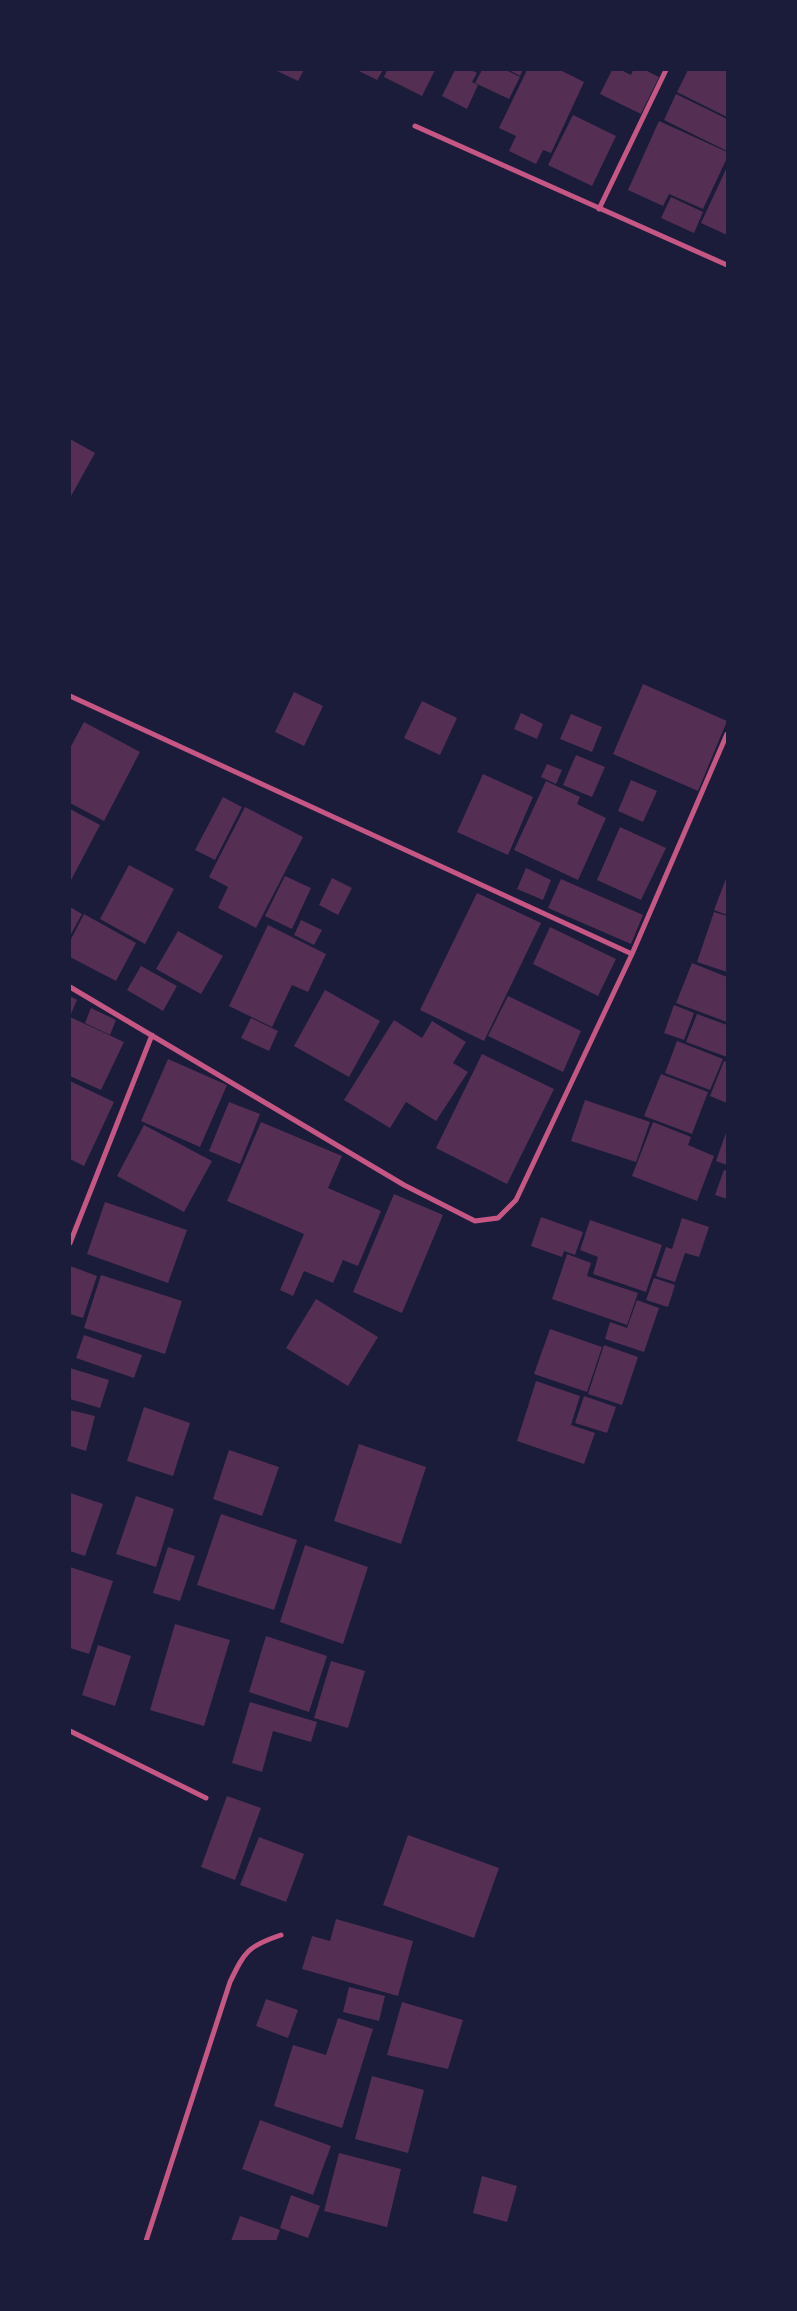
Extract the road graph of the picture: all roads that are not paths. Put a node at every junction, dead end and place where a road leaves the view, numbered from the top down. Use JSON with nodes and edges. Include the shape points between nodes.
{"nodes":[{"id":1,"x":666,"y":70,"type":"edge"},
{"id":2,"x":415,"y":126,"type":"dead end"},
{"id":3,"x":598,"y":209,"type":"junction"},
{"id":4,"x":727,"y":265,"type":"edge"},
{"id":5,"x":70,"y":696,"type":"edge"},
{"id":6,"x":727,"y":734,"type":"edge"},
{"id":7,"x":632,"y":954,"type":"junction"},
{"id":8,"x":70,"y":988,"type":"edge"},
{"id":9,"x":152,"y":1036,"type":"junction"},
{"id":10,"x":70,"y":1243,"type":"edge"},
{"id":11,"x":70,"y":1731,"type":"edge"},
{"id":12,"x":206,"y":1798,"type":"dead end"},
{"id":13,"x":281,"y":1935,"type":"dead end"},
{"id":14,"x":146,"y":2241,"type":"edge"}],
"edges":[{"from":1,"to":3,"type":"street"},
{"from":2,"to":3,"type":"street"},
{"from":3,"to":4,"type":"street"},
{"from":5,"to":7,"type":"street"},
{"from":6,"to":7,"type":"street"},
{"from":7,"to":9,"type":"street","via":[[516,1200],[498,1218],[475,1221],[404,1184]]},
{"from":8,"to":9,"type":"street"},
{"from":9,"to":10,"type":"street"},
{"from":11,"to":12,"type":"street"},
{"from":13,"to":14,"type":"street","via":[[256,1943],[241,1958],[230,1982]]}]}
